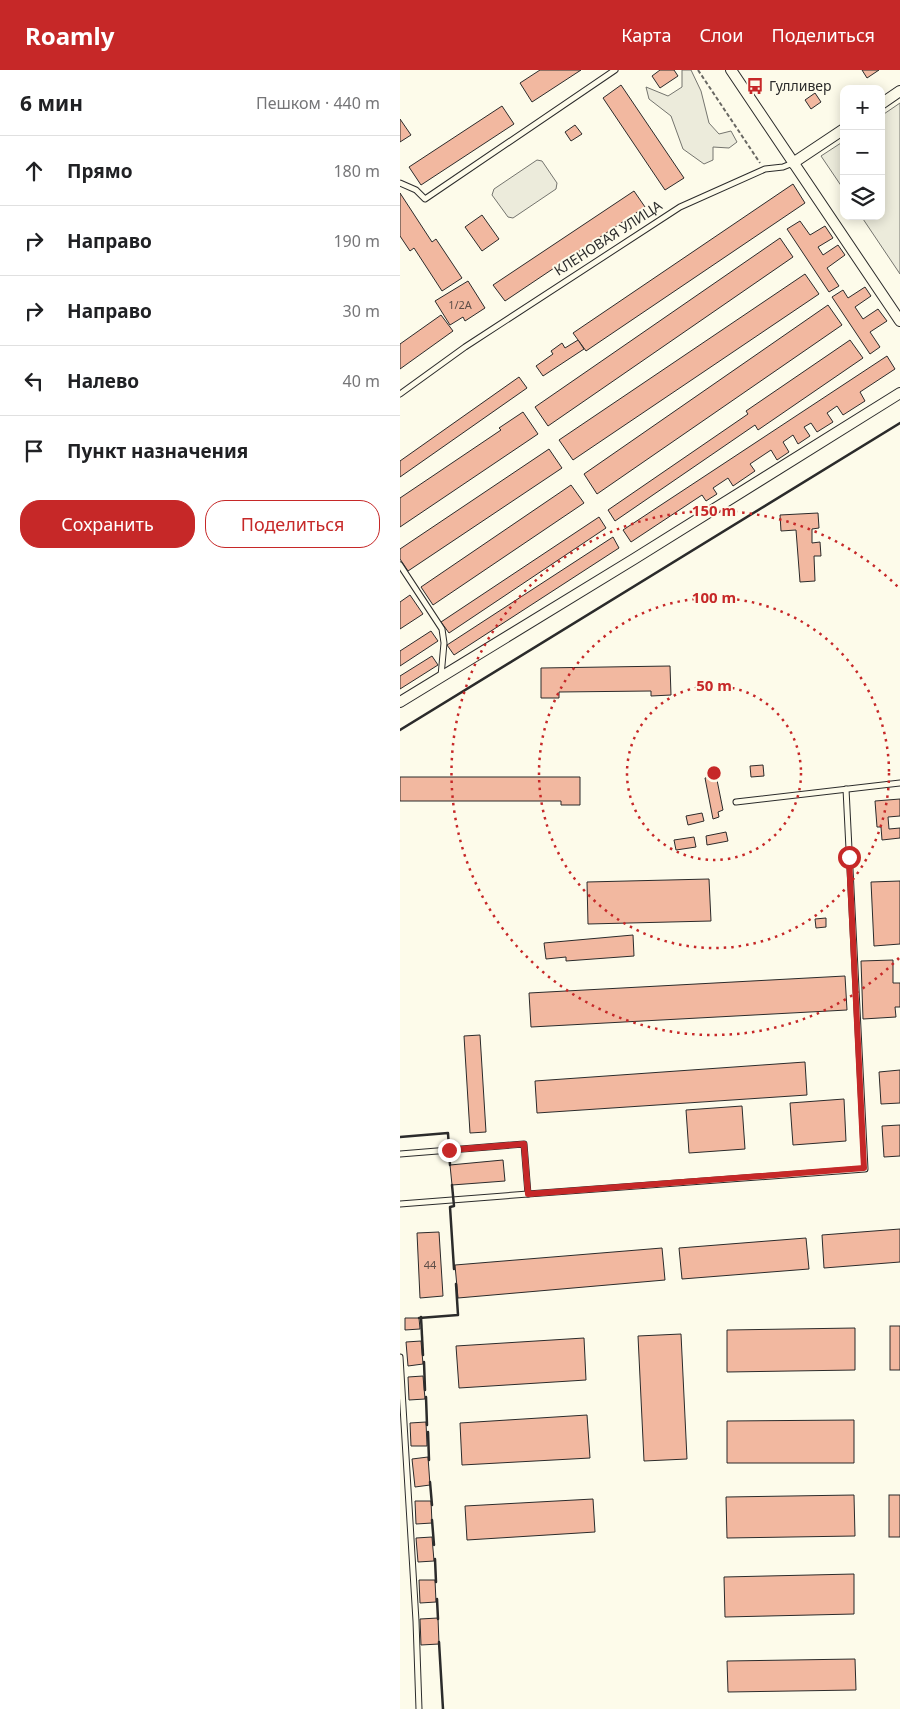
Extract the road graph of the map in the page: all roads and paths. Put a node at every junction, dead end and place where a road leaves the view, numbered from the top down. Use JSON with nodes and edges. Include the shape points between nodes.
{"nodes":[{"id":1,"x":615,"y":70,"type":"edge"},
{"id":2,"x":698,"y":70,"type":"edge"},
{"id":3,"x":732,"y":71,"type":"edge"},
{"id":4,"x":900,"y":91,"type":"edge"},
{"id":5,"x":885,"y":101,"type":"edge"},
{"id":6,"x":843,"y":130,"type":"edge"},
{"id":7,"x":794,"y":163,"type":"junction"},
{"id":8,"x":765,"y":169,"type":"junction"},
{"id":9,"x":400,"y":183,"type":"edge"},
{"id":10,"x":900,"y":321,"type":"edge"},
{"id":11,"x":900,"y":393,"type":"edge"},
{"id":12,"x":400,"y":394,"type":"edge"},
{"id":13,"x":400,"y":565,"type":"edge"},
{"id":14,"x":441,"y":676,"type":"junction"},
{"id":15,"x":400,"y":702,"type":"edge"},
{"id":16,"x":900,"y":783,"type":"edge"},
{"id":17,"x":846,"y":789,"type":"junction"},
{"id":18,"x":736,"y":802,"type":"dead end"},
{"id":19,"x":400,"y":1154,"type":"edge"},
{"id":20,"x":528,"y":1194,"type":"junction"},
{"id":21,"x":400,"y":1204,"type":"edge"},
{"id":22,"x":400,"y":1357,"type":"edge"},
{"id":23,"x":419,"y":1709,"type":"edge"}],
"edges":[{"from":1,"to":9,"type":"lane","via":[[425,199],[416,190]]},
{"from":2,"to":8,"type":"path"},
{"from":3,"to":7,"type":"street"},
{"from":4,"to":5,"type":"street"},
{"from":6,"to":7,"type":"street","name":"КЛЕНОВАЯ УЛИЦА"},
{"from":7,"to":8,"type":"lane","name":"КЛЕНОВАЯ УЛИЦА"},
{"from":7,"to":10,"type":"street"},
{"from":8,"to":12,"type":"lane","name":"КЛЕНОВАЯ УЛИЦА","via":[[680,207],[465,347]]},
{"from":11,"to":14,"type":"street"},
{"from":13,"to":14,"type":"lane","via":[[442,629]]},
{"from":14,"to":15,"type":"street"},
{"from":16,"to":17,"type":"lane"},
{"from":17,"to":18,"type":"lane"},
{"from":17,"to":20,"type":"lane","via":[[864,1168]]},
{"from":19,"to":20,"type":"lane","via":[[524,1144]]},
{"from":20,"to":21,"type":"lane"},
{"from":22,"to":23,"type":"lane"}]}
